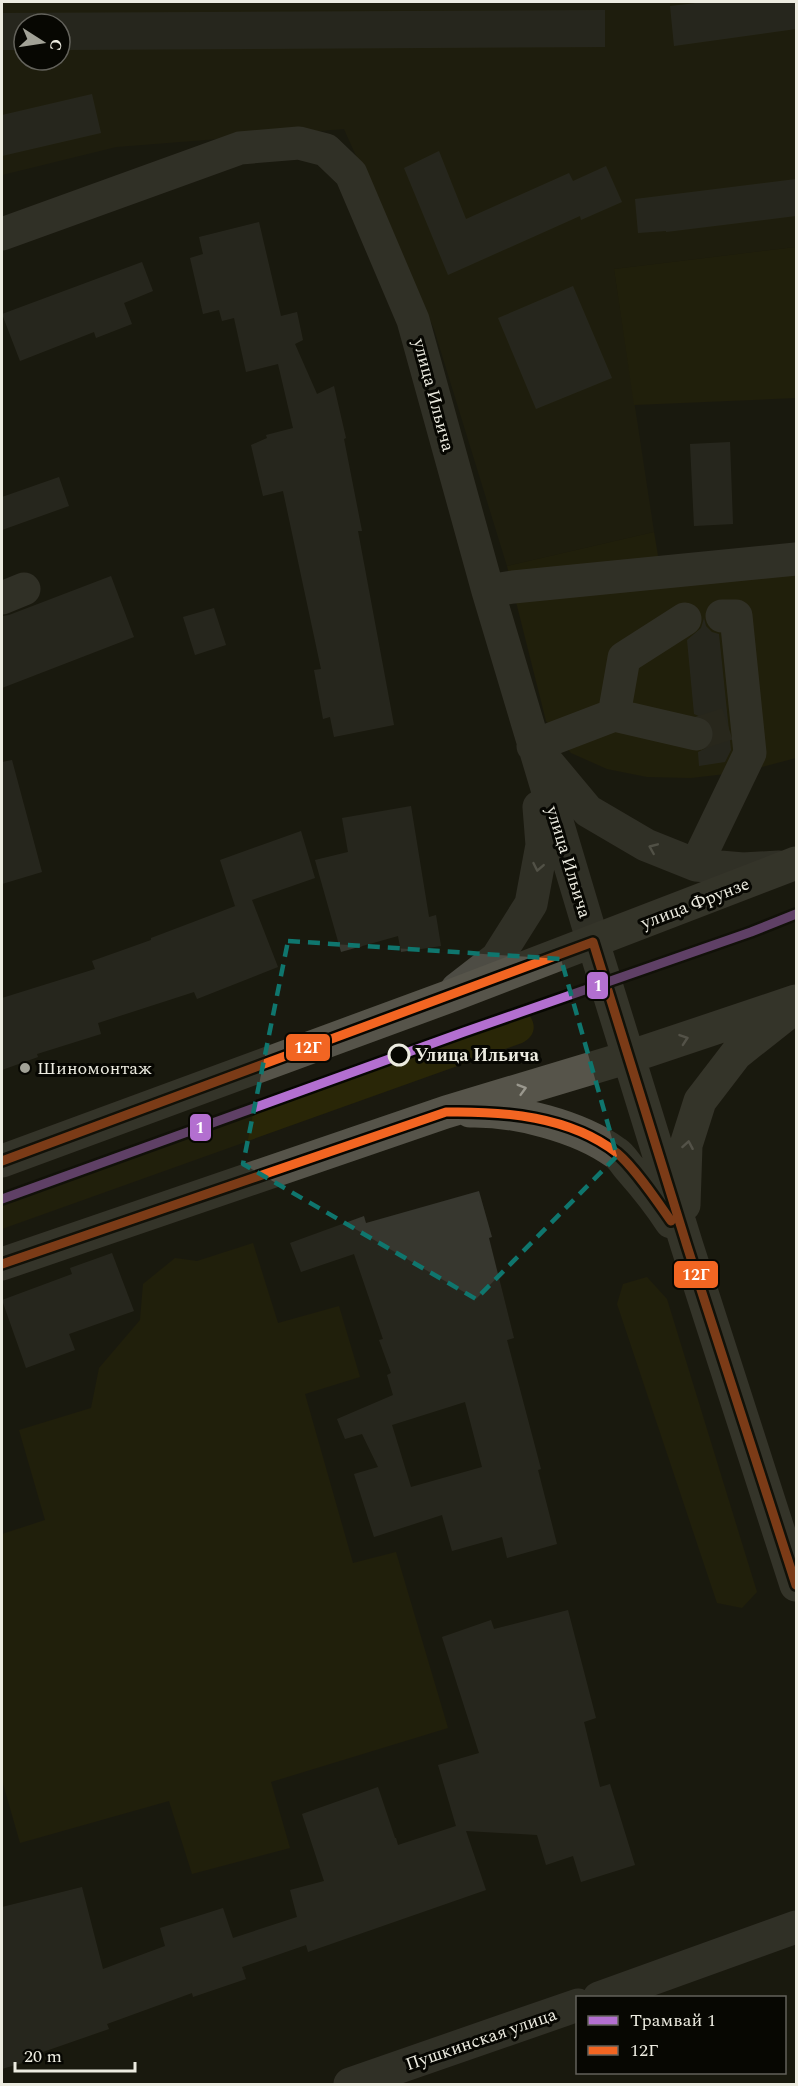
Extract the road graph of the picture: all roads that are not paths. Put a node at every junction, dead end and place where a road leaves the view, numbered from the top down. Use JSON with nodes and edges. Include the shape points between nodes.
{"nodes":[{"id":1,"x":2,"y":234,"type":"edge"},
{"id":2,"x":796,"y":559,"type":"edge"},
{"id":3,"x":488,"y":591,"type":"junction"},
{"id":4,"x":722,"y":616,"type":"dead end"},
{"id":5,"x":685,"y":619,"type":"dead end"},
{"id":6,"x":614,"y":714,"type":"junction"},
{"id":7,"x":696,"y":734,"type":"tunnel mouth"},
{"id":8,"x":534,"y":746,"type":"junction"},
{"id":9,"x":794,"y":864,"type":"edge"},
{"id":10,"x":696,"y":865,"type":"junction"},
{"id":11,"x":593,"y":942,"type":"junction"},
{"id":12,"x":442,"y":999,"type":"junction"},
{"id":13,"x":796,"y":1001,"type":"edge"},
{"id":14,"x":796,"y":1006,"type":"edge"},
{"id":15,"x":629,"y":1057,"type":"junction"},
{"id":16,"x":446,"y":1112,"type":"junction"},
{"id":17,"x":2,"y":1161,"type":"edge"},
{"id":18,"x":687,"y":1245,"type":"junction"},
{"id":19,"x":2,"y":1264,"type":"edge"},
{"id":20,"x":796,"y":1585,"type":"edge"},
{"id":21,"x":796,"y":1927,"type":"edge"},
{"id":22,"x":605,"y":1996,"type":"edge"},
{"id":23,"x":576,"y":2006,"type":"edge"},
{"id":24,"x":350,"y":2085,"type":"edge"}],
"edges":[{"from":1,"to":3,"type":"street","name":"улица Ильича","via":[[240,148],[299,143],[326,150],[351,174],[414,320]]},
{"from":2,"to":3,"type":"street"},
{"from":3,"to":8,"type":"street","name":"улица Ильича"},
{"from":4,"to":10,"type":"street","via":[[736,616],[739,720],[750,753]]},
{"from":5,"to":6,"type":"street","via":[[624,658]]},
{"from":6,"to":7,"type":"street"},
{"from":6,"to":8,"type":"street"},
{"from":10,"to":8,"type":"street","one_way":true,"via":[[645,845],[588,811]]},
{"from":8,"to":11,"type":"street","name":"улица Ильича"},
{"from":8,"to":12,"type":"street","one_way":true,"via":[[542,845],[531,904],[497,958]]},
{"from":9,"to":10,"type":"street","via":[[743,869]]},
{"from":9,"to":11,"type":"main road","name":"улица Фрунзе"},
{"from":11,"to":12,"type":"main road","name":"улица Фрунзе"},
{"from":11,"to":15,"type":"main road","name":"улица Ильича"},
{"from":12,"to":17,"type":"main road","name":"улица Фрунзе"},
{"from":15,"to":13,"type":"main road","one_way":true},
{"from":18,"to":14,"type":"main road","one_way":true,"via":[[683,1194],[686,1145],[700,1101],[736,1054]]},
{"from":16,"to":15,"type":"main road","one_way":true},
{"from":15,"to":18,"type":"main road","name":"улица Ильича"},
{"from":16,"to":18,"type":"main road","via":[[522,1115],[570,1128],[617,1153],[656,1199]]},
{"from":16,"to":19,"type":"main road"},
{"from":18,"to":20,"type":"main road","name":"улица Ильича"},
{"from":21,"to":22,"type":"street"},
{"from":23,"to":24,"type":"street","name":"Пушкинская улица"}]}
